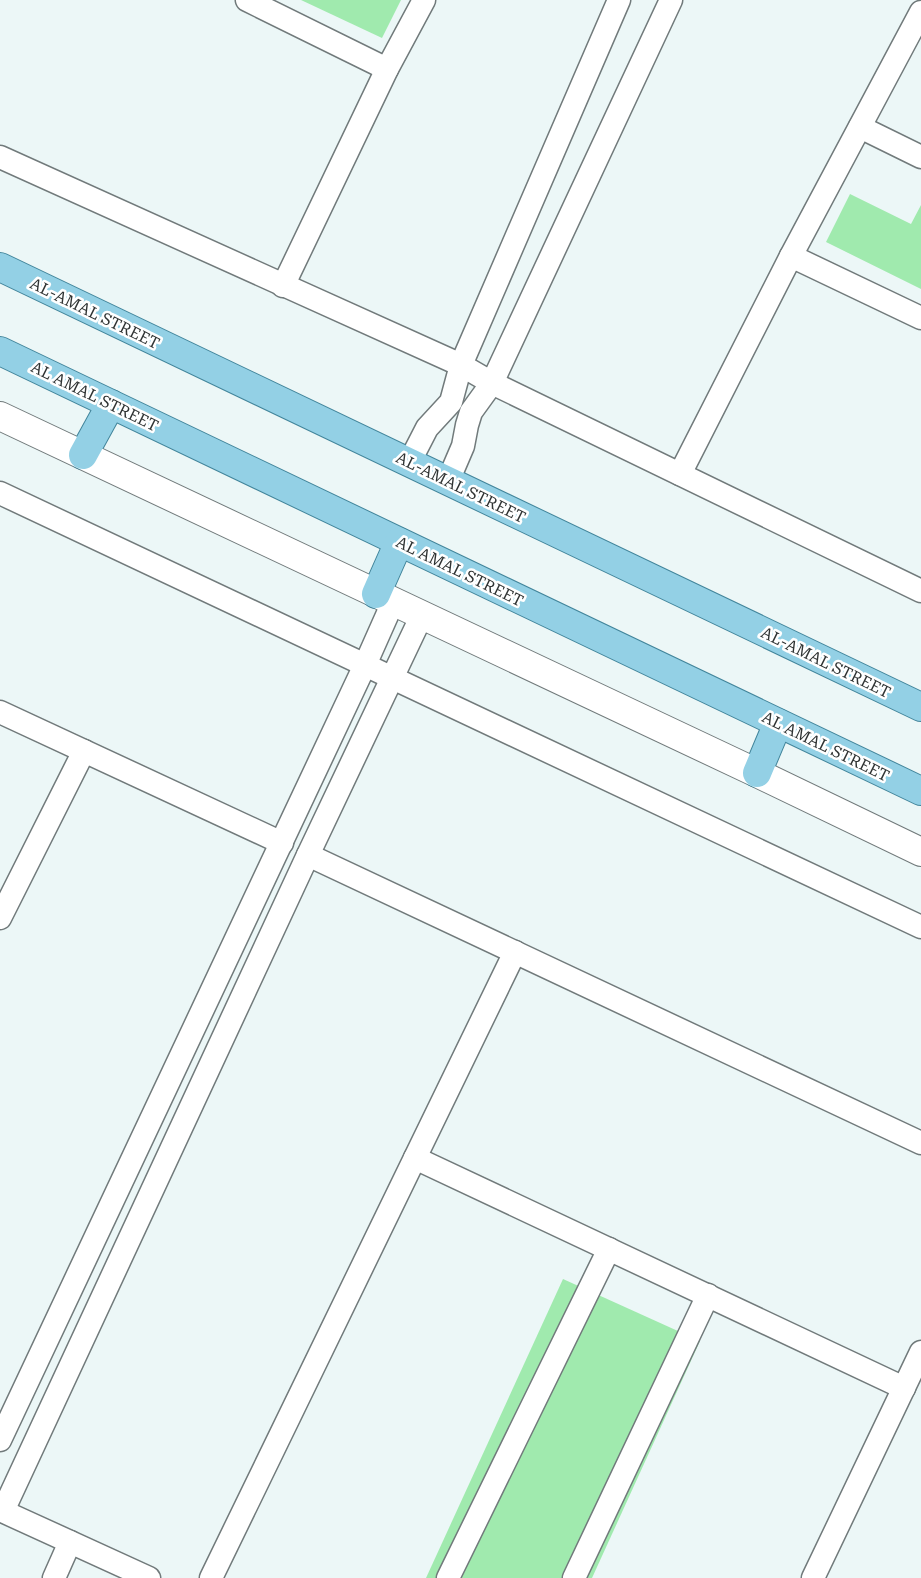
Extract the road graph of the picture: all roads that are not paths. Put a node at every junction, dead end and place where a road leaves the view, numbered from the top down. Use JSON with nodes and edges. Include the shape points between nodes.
{"nodes":[{"id":1,"x":247,"y":0,"type":"edge"},
{"id":2,"x":424,"y":0,"type":"edge"},
{"id":3,"x":619,"y":0,"type":"edge"},
{"id":4,"x":671,"y":0,"type":"edge"},
{"id":5,"x":921,"y":12,"type":"edge"},
{"id":6,"x":387,"y":69,"type":"junction"},
{"id":7,"x":860,"y":127,"type":"junction"},
{"id":8,"x":0,"y":157,"type":"edge"},
{"id":9,"x":921,"y":157,"type":"edge"},
{"id":10,"x":792,"y":256,"type":"junction"},
{"id":11,"x":0,"y":267,"type":"edge"},
{"id":12,"x":283,"y":286,"type":"junction"},
{"id":13,"x":921,"y":318,"type":"edge"},
{"id":14,"x":0,"y":351,"type":"edge"},
{"id":15,"x":461,"y":365,"type":"junction"},
{"id":16,"x":492,"y":383,"type":"junction"},
{"id":17,"x":111,"y":404,"type":"junction"},
{"id":18,"x":0,"y":416,"type":"edge"},
{"id":19,"x":83,"y":456,"type":"junction"},
{"id":20,"x":409,"y":463,"type":"junction"},
{"id":21,"x":680,"y":474,"type":"junction"},
{"id":22,"x":448,"y":481,"type":"junction"},
{"id":23,"x":0,"y":493,"type":"edge"},
{"id":24,"x":399,"y":542,"type":"junction"},
{"id":25,"x":921,"y":591,"type":"edge"},
{"id":26,"x":385,"y":598,"type":"junction"},
{"id":27,"x":422,"y":615,"type":"junction"},
{"id":28,"x":365,"y":665,"type":"junction"},
{"id":29,"x":392,"y":677,"type":"junction"},
{"id":30,"x":921,"y":707,"type":"edge"},
{"id":31,"x":0,"y":712,"type":"edge"},
{"id":32,"x":778,"y":723,"type":"junction"},
{"id":33,"x":84,"y":751,"type":"junction"},
{"id":34,"x":757,"y":773,"type":"junction"},
{"id":35,"x":921,"y":792,"type":"edge"},
{"id":36,"x":282,"y":843,"type":"junction"},
{"id":37,"x":921,"y":852,"type":"edge"},
{"id":38,"x":308,"y":855,"type":"junction"},
{"id":39,"x":0,"y":918,"type":"edge"},
{"id":40,"x":921,"y":927,"type":"edge"},
{"id":41,"x":515,"y":952,"type":"junction"},
{"id":42,"x":921,"y":1143,"type":"edge"},
{"id":43,"x":415,"y":1158,"type":"junction"},
{"id":44,"x":609,"y":1249,"type":"junction"},
{"id":45,"x":708,"y":1295,"type":"junction"},
{"id":46,"x":921,"y":1352,"type":"edge"},
{"id":47,"x":904,"y":1388,"type":"junction"},
{"id":48,"x":0,"y":1440,"type":"edge"},
{"id":49,"x":2,"y":1510,"type":"edge"},
{"id":50,"x":70,"y":1542,"type":"junction"},
{"id":51,"x":54,"y":1578,"type":"edge"},
{"id":52,"x":149,"y":1578,"type":"edge"},
{"id":53,"x":212,"y":1578,"type":"edge"},
{"id":54,"x":448,"y":1578,"type":"edge"},
{"id":55,"x":574,"y":1578,"type":"edge"},
{"id":56,"x":813,"y":1578,"type":"edge"}],
"edges":[{"from":1,"to":6,"type":"street"},
{"from":2,"to":6,"type":"street"},
{"from":3,"to":15,"type":"street"},
{"from":4,"to":16,"type":"street"},
{"from":5,"to":7,"type":"street"},
{"from":6,"to":12,"type":"street"},
{"from":7,"to":9,"type":"street"},
{"from":7,"to":10,"type":"street"},
{"from":8,"to":12,"type":"street"},
{"from":10,"to":13,"type":"street"},
{"from":10,"to":21,"type":"street"},
{"from":11,"to":20,"type":"main road","name":"AL-AMAL STREET"},
{"from":12,"to":15,"type":"street"},
{"from":14,"to":17,"type":"main road","name":"AL AMAL STREET"},
{"from":15,"to":16,"type":"street"},
{"from":15,"to":20,"type":"street","via":[[451,402],[427,428]]},
{"from":16,"to":21,"type":"street"},
{"from":16,"to":22,"type":"street","via":[[472,412],[463,446]]},
{"from":17,"to":19,"type":"main road"},
{"from":17,"to":24,"type":"main road","name":"AL AMAL STREET"},
{"from":18,"to":19,"type":"street"},
{"from":19,"to":26,"type":"street"},
{"from":20,"to":22,"type":"main road","name":"AL-AMAL STREET"},
{"from":21,"to":25,"type":"street"},
{"from":22,"to":30,"type":"main road","name":"AL-AMAL STREET"},
{"from":23,"to":28,"type":"street"},
{"from":24,"to":26,"type":"main road"},
{"from":24,"to":32,"type":"main road","name":"AL AMAL STREET"},
{"from":26,"to":27,"type":"street"},
{"from":26,"to":28,"type":"street"},
{"from":27,"to":29,"type":"street"},
{"from":27,"to":34,"type":"street"},
{"from":28,"to":29,"type":"street"},
{"from":28,"to":36,"type":"street"},
{"from":29,"to":38,"type":"street"},
{"from":29,"to":40,"type":"street"},
{"from":31,"to":33,"type":"street"},
{"from":32,"to":34,"type":"main road"},
{"from":32,"to":35,"type":"main road","name":"AL AMAL STREET"},
{"from":33,"to":36,"type":"street"},
{"from":33,"to":39,"type":"street"},
{"from":34,"to":37,"type":"street"},
{"from":36,"to":48,"type":"street"},
{"from":38,"to":41,"type":"street"},
{"from":38,"to":49,"type":"street"},
{"from":41,"to":42,"type":"street"},
{"from":41,"to":43,"type":"street"},
{"from":43,"to":44,"type":"street"},
{"from":43,"to":53,"type":"street"},
{"from":44,"to":45,"type":"street"},
{"from":44,"to":54,"type":"street"},
{"from":45,"to":47,"type":"street"},
{"from":45,"to":55,"type":"street"},
{"from":46,"to":47,"type":"street"},
{"from":47,"to":56,"type":"street"},
{"from":49,"to":50,"type":"street"},
{"from":50,"to":51,"type":"street"},
{"from":50,"to":52,"type":"street"}]}
